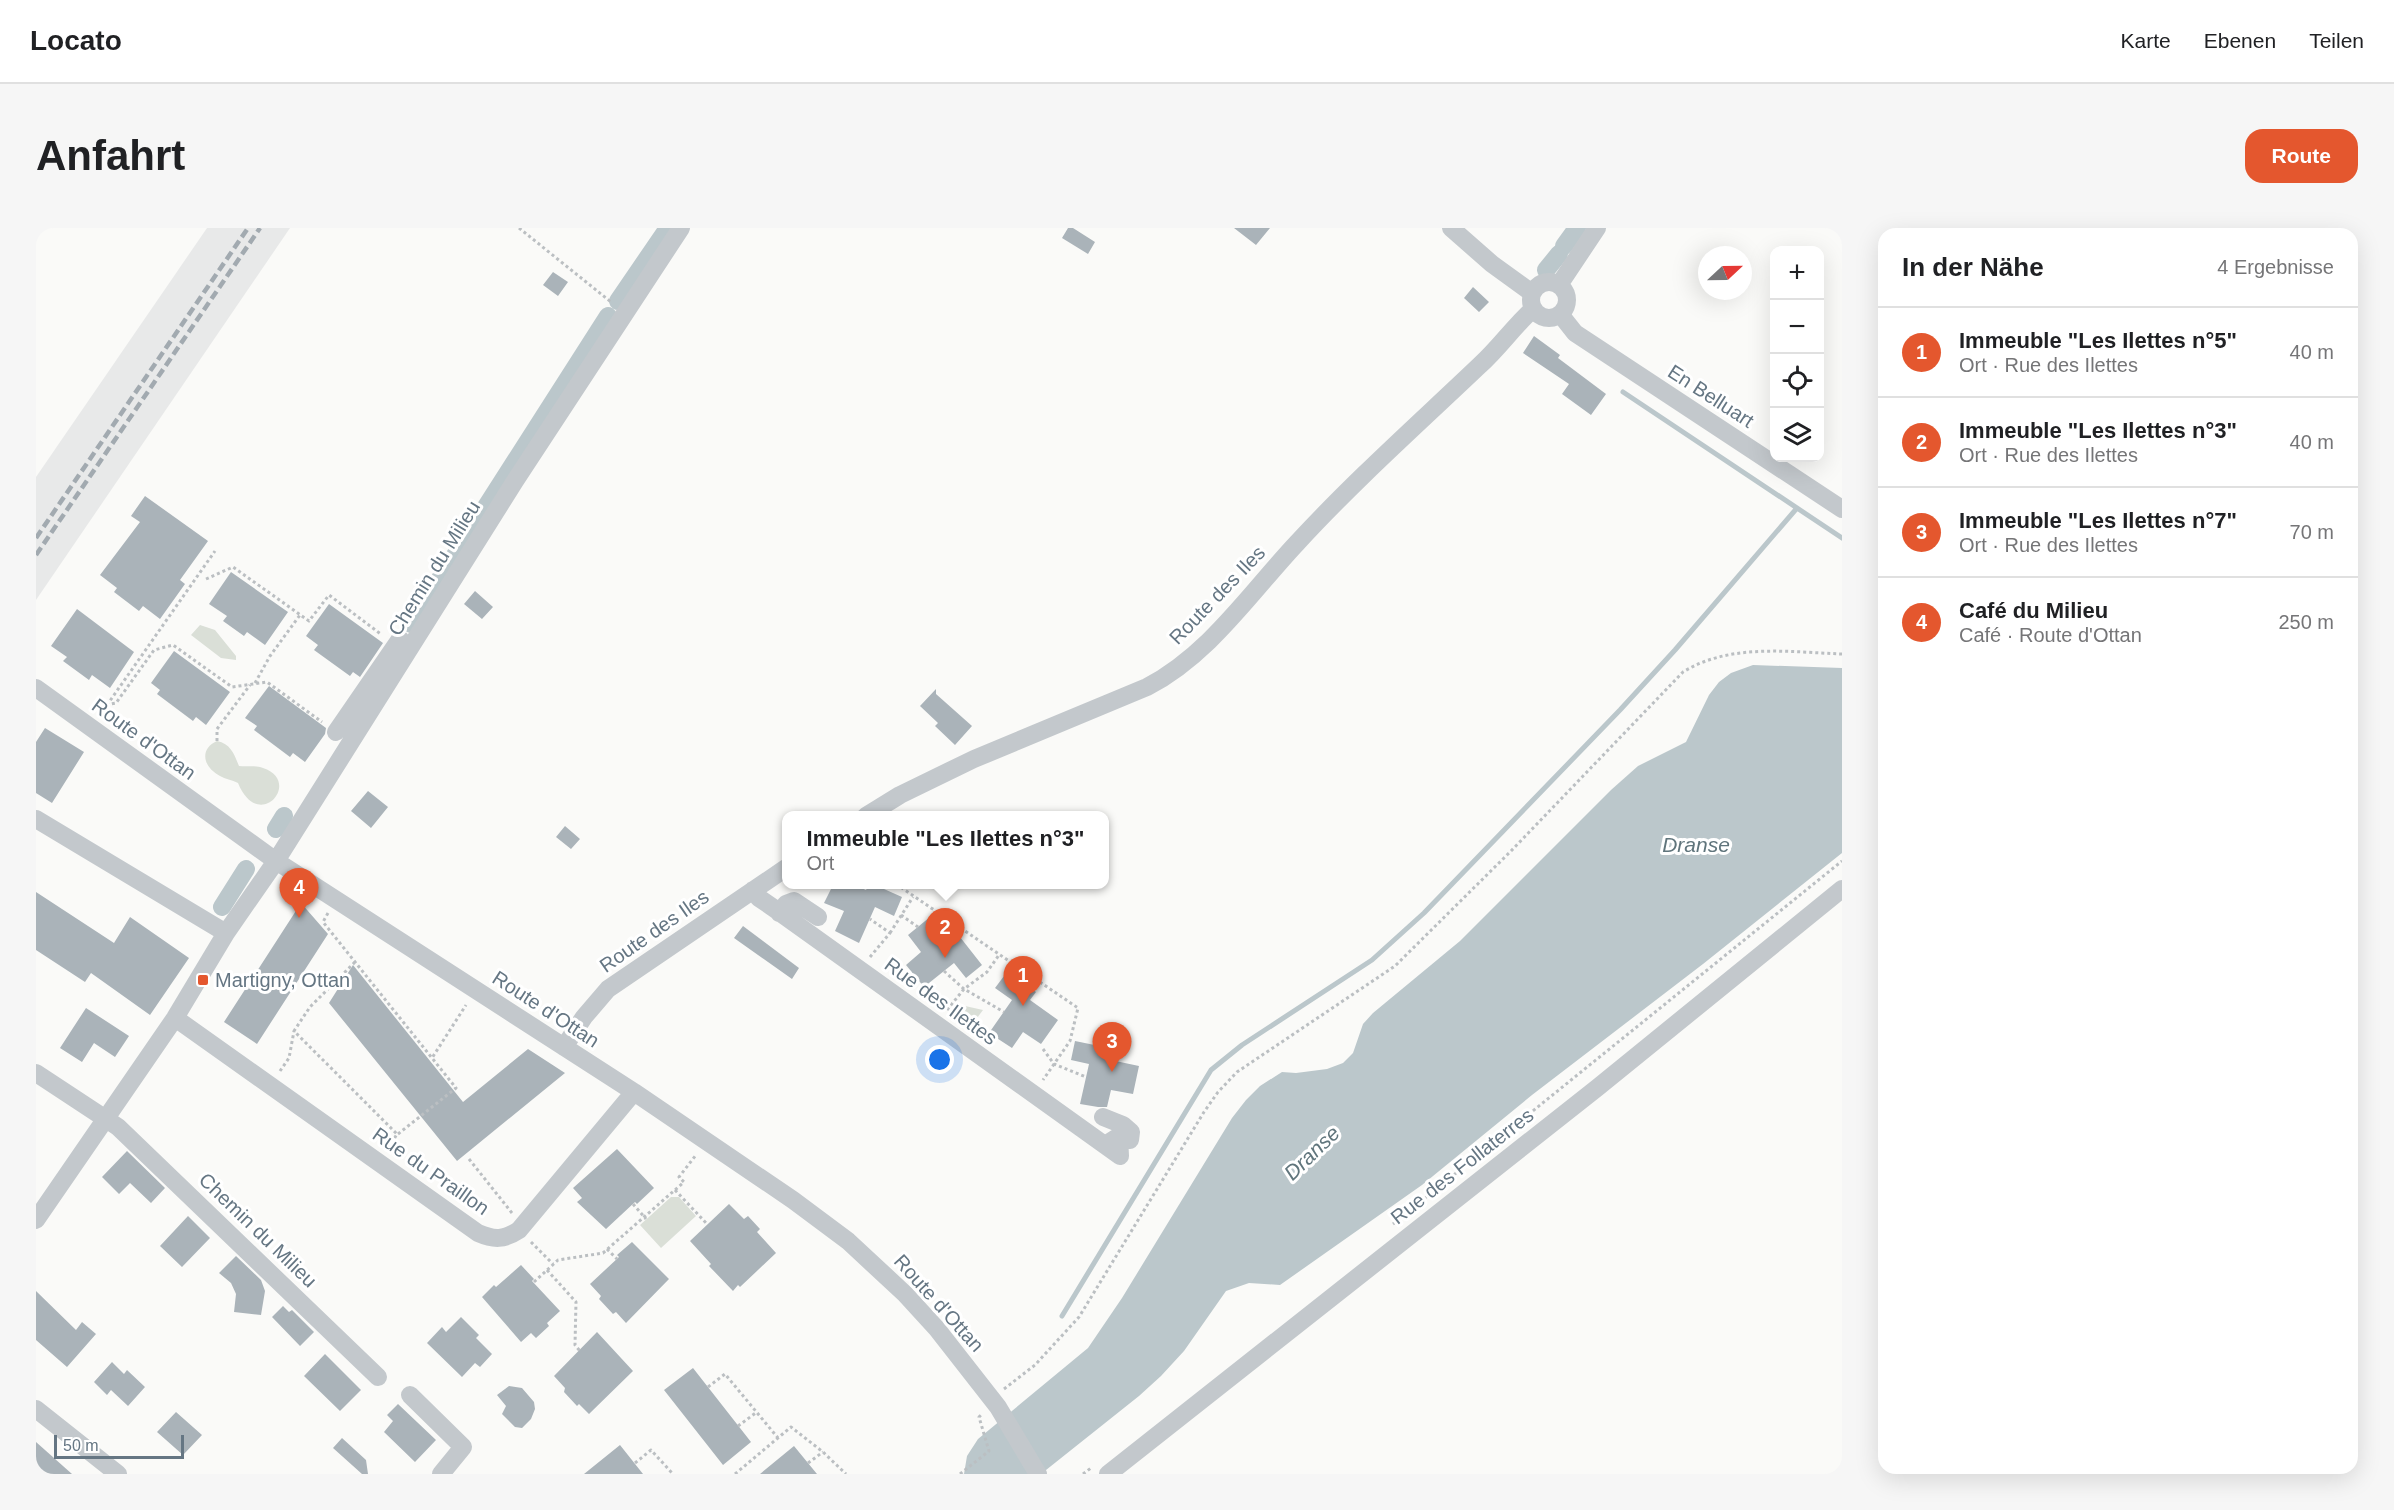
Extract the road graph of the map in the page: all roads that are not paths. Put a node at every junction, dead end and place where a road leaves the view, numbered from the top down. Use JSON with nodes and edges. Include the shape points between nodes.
{"nodes":[{"id":1,"x":681,"y":228,"type":"edge"},
{"id":2,"x":1451,"y":228,"type":"edge"},
{"id":3,"x":1597,"y":228,"type":"edge"},
{"id":4,"x":1559,"y":285,"type":"junction"},
{"id":5,"x":1533,"y":301,"type":"junction"},
{"id":6,"x":1560,"y":314,"type":"junction"},
{"id":7,"x":1842,"y":509,"type":"edge"},
{"id":8,"x":400,"y":639,"type":"road end"},
{"id":9,"x":36,"y":688,"type":"edge"},
{"id":10,"x":336,"y":732,"type":"road end"},
{"id":11,"x":875,"y":811,"type":"edge"},
{"id":12,"x":36,"y":819,"type":"edge"},
{"id":13,"x":276,"y":861,"type":"junction"},
{"id":14,"x":782,"y":871,"type":"edge"},
{"id":15,"x":1842,"y":889,"type":"edge"},
{"id":16,"x":753,"y":890,"type":"junction"},
{"id":17,"x":779,"y":913,"type":"junction"},
{"id":18,"x":818,"y":917,"type":"dead end"},
{"id":19,"x":226,"y":933,"type":"junction"},
{"id":20,"x":175,"y":1018,"type":"junction"},
{"id":21,"x":564,"y":1047,"type":"junction"},
{"id":22,"x":36,"y":1073,"type":"edge"},
{"id":23,"x":634,"y":1092,"type":"junction"},
{"id":24,"x":1103,"y":1117,"type":"dead end"},
{"id":25,"x":105,"y":1118,"type":"junction"},
{"id":26,"x":36,"y":1220,"type":"edge"},
{"id":27,"x":378,"y":1377,"type":"dead end"},
{"id":28,"x":410,"y":1395,"type":"dead end"},
{"id":29,"x":36,"y":1409,"type":"edge"},
{"id":30,"x":1100,"y":1470,"type":"edge"},
{"id":31,"x":118,"y":1474,"type":"edge"},
{"id":32,"x":441,"y":1474,"type":"edge"},
{"id":33,"x":1038,"y":1474,"type":"edge"}],
"edges":[{"from":1,"to":13,"type":"street","name":"Chemin du Milieu","via":[[515,481]]},
{"from":2,"to":5,"type":"street"},
{"from":3,"to":4,"type":"street"},
{"from":4,"to":5,"type":"street","name":"Route des Iles","via":[[1542,283]]},
{"from":4,"to":6,"type":"street","via":[[1567,302]]},
{"from":5,"to":6,"type":"street","via":[[1538,315],[1546,318]]},
{"from":5,"to":11,"type":"street","name":"Route des Iles","via":[[1486,360],[1357,480],[1217,633],[1176,669],[1139,691],[935,777]]},
{"from":6,"to":7,"type":"street","name":"En Belluart","via":[[1575,333]]},
{"from":8,"to":10,"type":"street"},
{"from":9,"to":13,"type":"street","name":"Route d'Ottan"},
{"from":12,"to":19,"type":"street"},
{"from":13,"to":19,"type":"street","name":"Chemin du Milieu"},
{"from":13,"to":21,"type":"street","name":"Route d'Ottan"},
{"from":14,"to":16,"type":"street","name":"Route des Iles"},
{"from":15,"to":30,"type":"street","name":"Rue des Follaterres","via":[[1597,1088]]},
{"from":16,"to":17,"type":"street","name":"Rue des Ilettes"},
{"from":16,"to":21,"type":"street","name":"Route des Iles","via":[[608,989]]},
{"from":17,"to":18,"type":"street","via":[[794,901]]},
{"from":17,"to":24,"type":"street","name":"Rue des Ilettes","via":[[1113,1150],[1129,1149],[1131,1132]]},
{"from":19,"to":20,"type":"street","name":"Chemin du Milieu"},
{"from":20,"to":23,"type":"street","name":"Rue du Praillon","via":[[488,1238],[504,1238],[520,1228]]},
{"from":20,"to":25,"type":"street","name":"Chemin du Milieu"},
{"from":21,"to":23,"type":"street","name":"Route d'Ottan"},
{"from":22,"to":25,"type":"street","name":"Chemin du Milieu"},
{"from":23,"to":33,"type":"street","name":"Route d'Ottan","via":[[848,1240],[937,1329],[992,1400]]},
{"from":25,"to":26,"type":"street","name":"Chemin du Milieu"},
{"from":25,"to":27,"type":"street","name":"Chemin du Milieu"},
{"from":28,"to":32,"type":"street","via":[[463,1447]]},
{"from":29,"to":31,"type":"street"}]}
